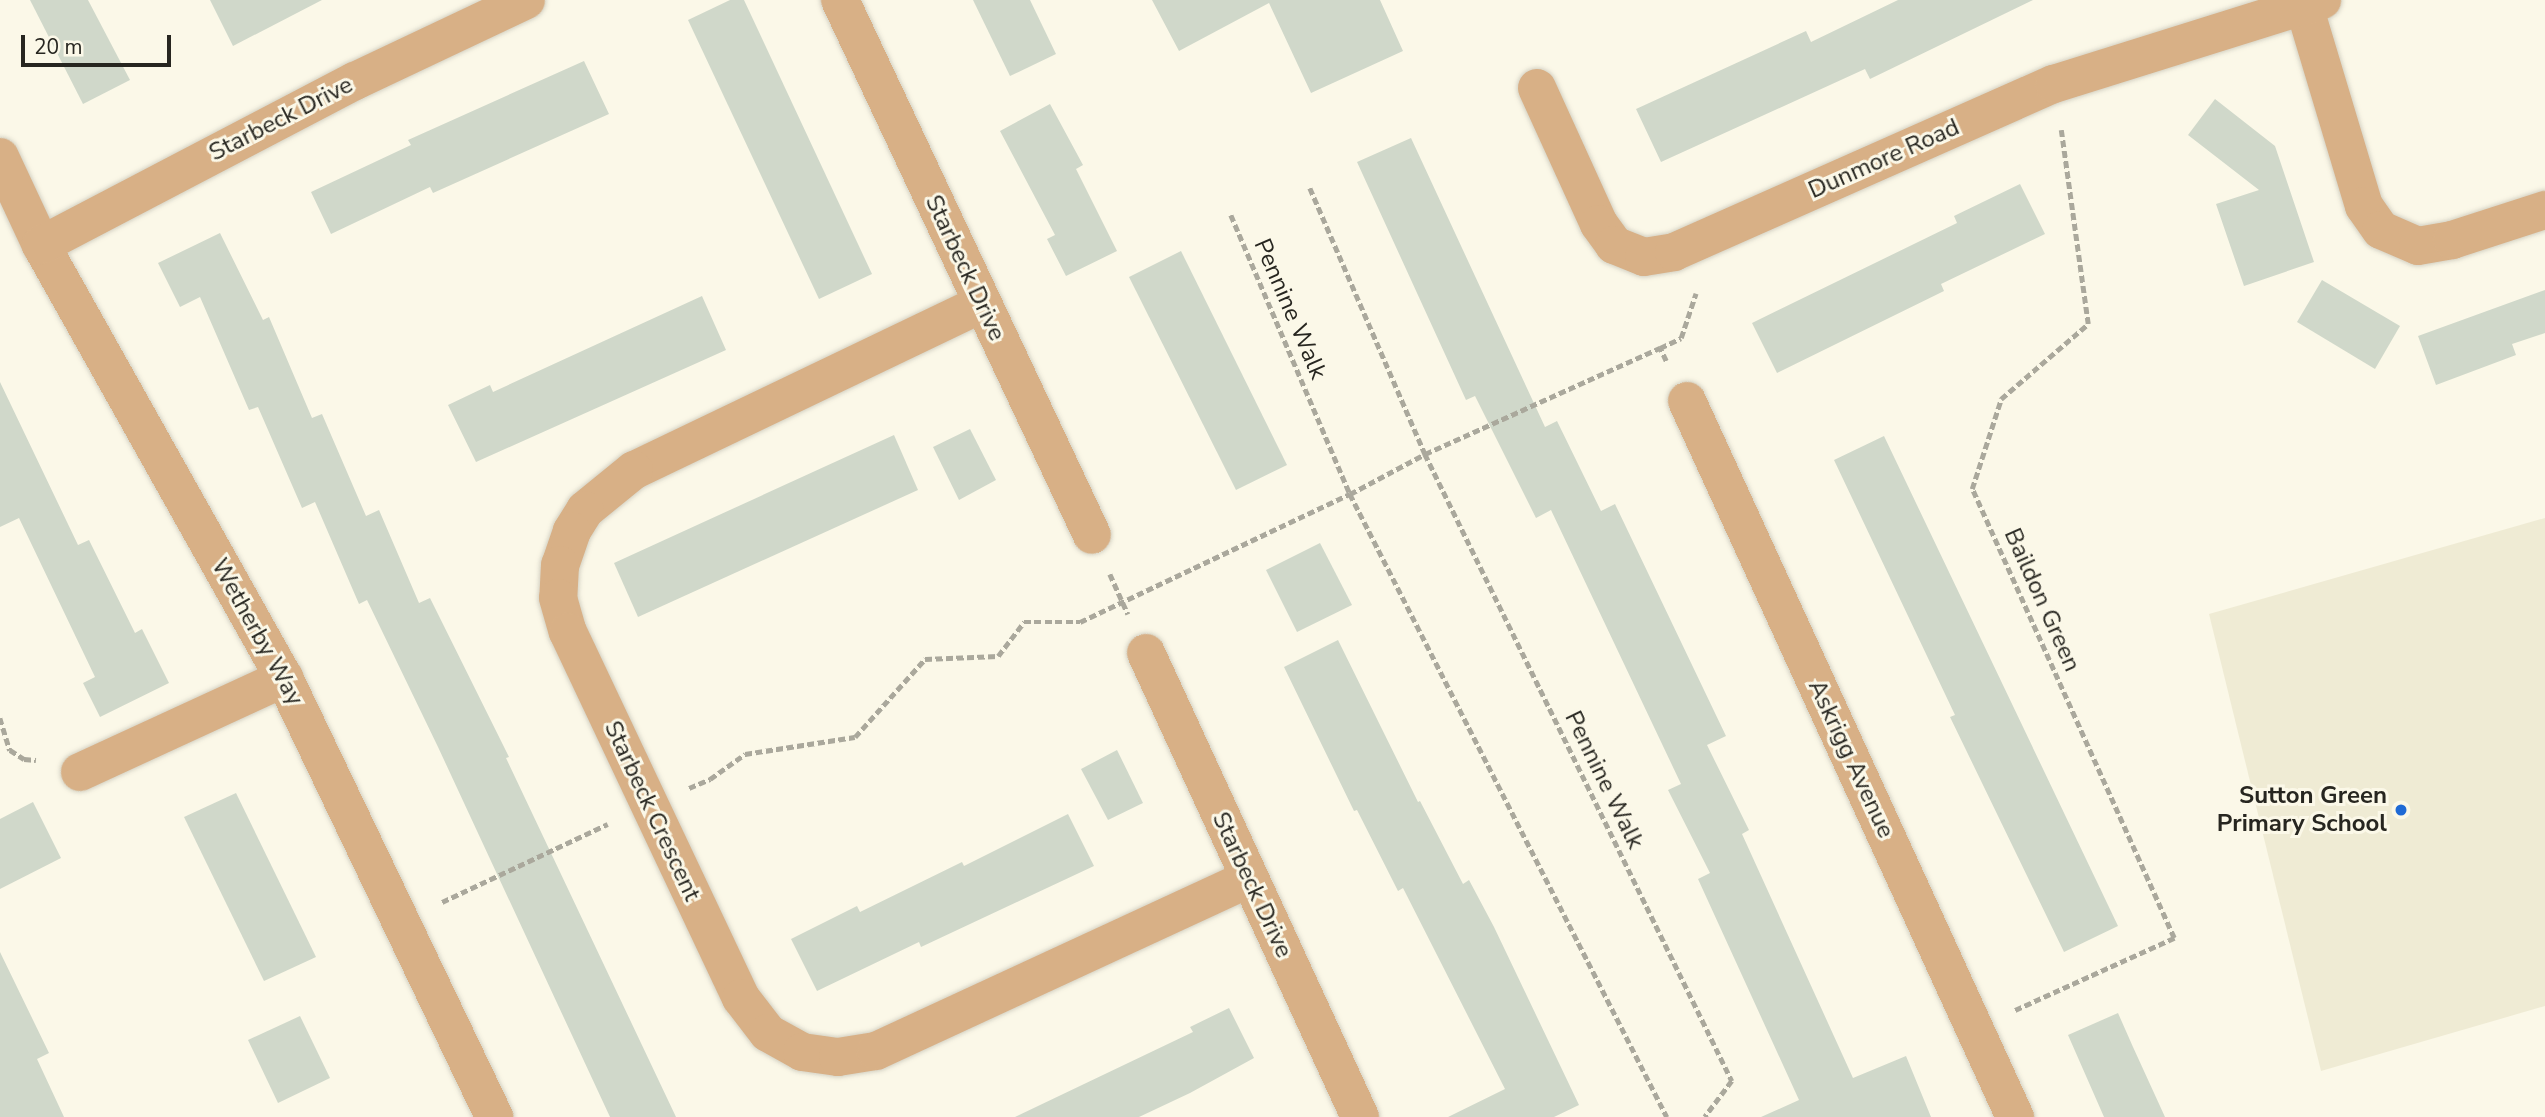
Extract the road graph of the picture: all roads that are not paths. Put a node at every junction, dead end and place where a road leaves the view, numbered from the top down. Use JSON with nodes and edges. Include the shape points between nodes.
{"nodes":[{"id":1,"x":526,"y":0,"type":"edge"},
{"id":2,"x":840,"y":0,"type":"edge"},
{"id":3,"x":2313,"y":3,"type":"edge"},
{"id":4,"x":1536,"y":88,"type":"dead end"},
{"id":5,"x":0,"y":157,"type":"edge"},
{"id":6,"x":2545,"y":210,"type":"edge"},
{"id":7,"x":41,"y":245,"type":"junction"},
{"id":8,"x":981,"y":304,"type":"junction"},
{"id":9,"x":1687,"y":401,"type":"road end"},
{"id":10,"x":1092,"y":535,"type":"road end"},
{"id":11,"x":1146,"y":653,"type":"road end"},
{"id":12,"x":284,"y":678,"type":"junction"},
{"id":13,"x":80,"y":772,"type":"road end"},
{"id":14,"x":1248,"y":879,"type":"junction"},
{"id":15,"x":494,"y":1117,"type":"edge"},
{"id":16,"x":1360,"y":1117,"type":"edge"},
{"id":17,"x":2015,"y":1117,"type":"edge"}],
"edges":[{"from":1,"to":7,"type":"street","name":"Starbeck Drive","via":[[355,81]]},
{"from":2,"to":8,"type":"street","name":"Starbeck Drive"},
{"from":3,"to":4,"type":"street","name":"Dunmore Road","via":[[2054,84],[1674,252],[1644,257],[1614,245],[1600,224]]},
{"from":3,"to":6,"type":"street","via":[[2364,206],[2381,230],[2418,246]]},
{"from":5,"to":7,"type":"street","name":"Wetherby Way"},
{"from":7,"to":12,"type":"street","name":"Wetherby Way"},
{"from":8,"to":10,"type":"street","name":"Starbeck Drive"},
{"from":8,"to":14,"type":"street","name":"Starbeck Crescent","via":[[634,470],[585,510],[572,531],[560,565],[558,598],[568,632],[741,999],[768,1033],[802,1052],[838,1057],[876,1051],[910,1038]]},
{"from":9,"to":17,"type":"street","name":"Askrigg Avenue"},
{"from":11,"to":14,"type":"street","name":"Starbeck Drive"},
{"from":12,"to":13,"type":"street"},
{"from":12,"to":15,"type":"street","name":"Wetherby Way"},
{"from":14,"to":16,"type":"street","name":"Starbeck Drive"}]}
